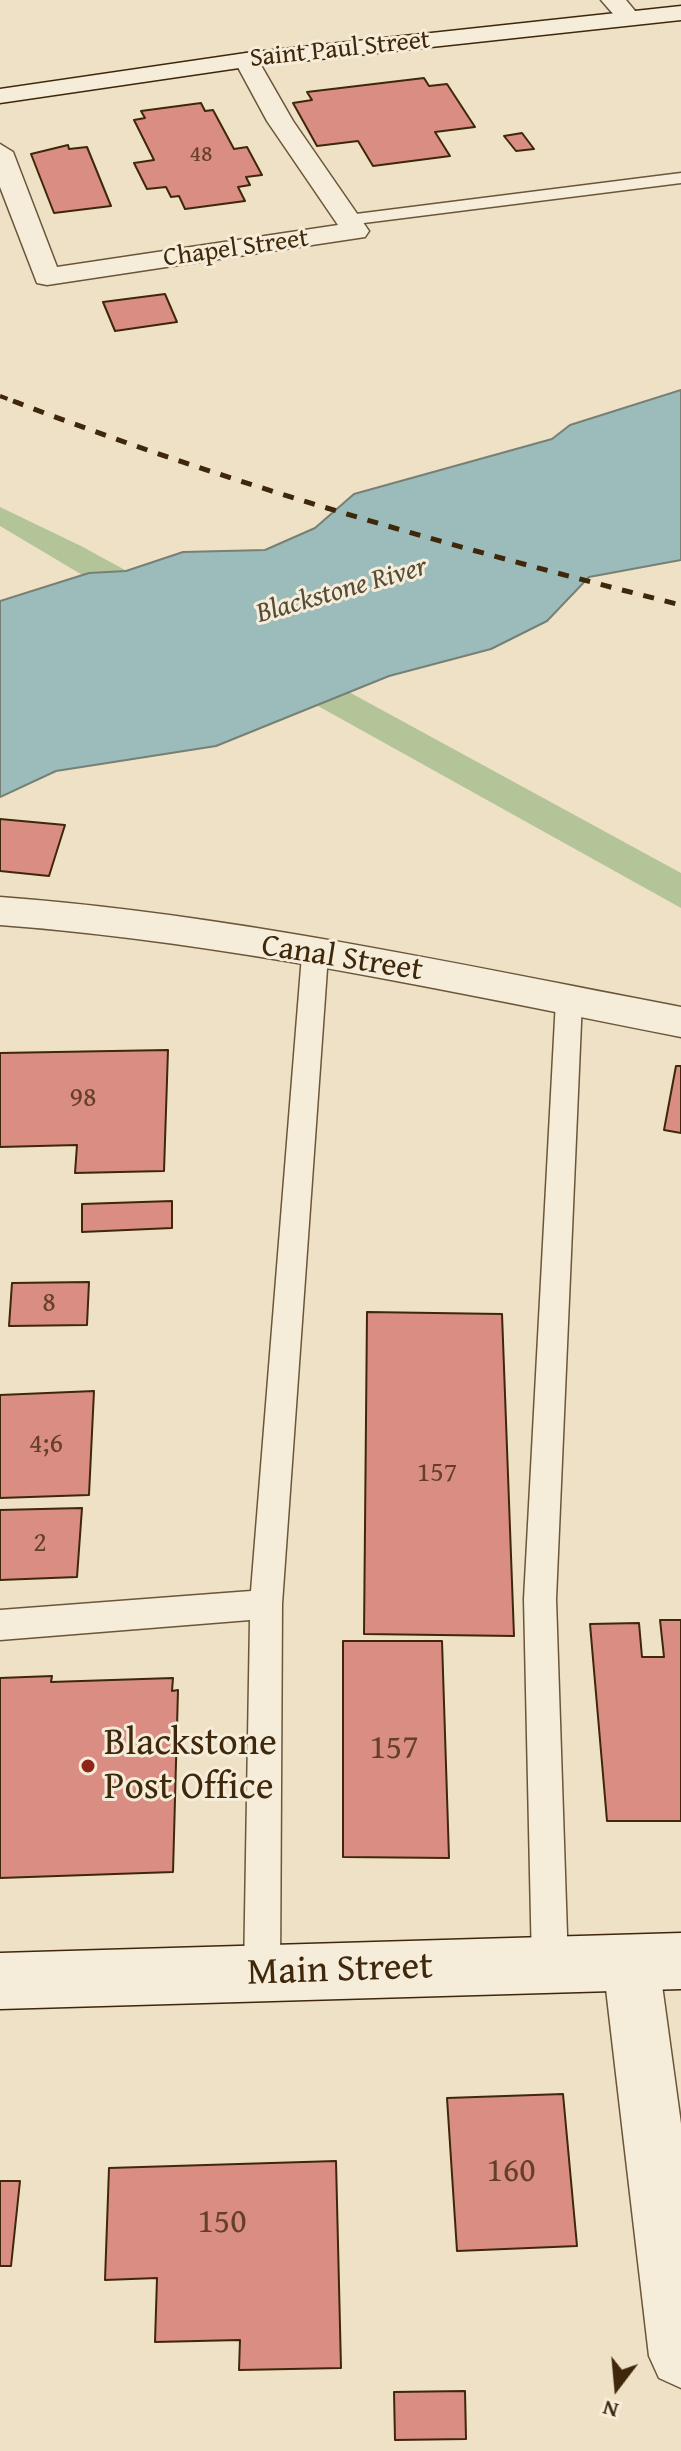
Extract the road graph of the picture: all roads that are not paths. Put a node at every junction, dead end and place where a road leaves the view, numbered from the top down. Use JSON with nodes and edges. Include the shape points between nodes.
{"nodes":[{"id":1,"x":621,"y":9,"type":"edge"},
{"id":2,"x":681,"y":13,"type":"edge"},
{"id":3,"x":246,"y":60,"type":"junction"},
{"id":4,"x":0,"y":96,"type":"edge"},
{"id":5,"x":0,"y":152,"type":"edge"},
{"id":6,"x":681,"y":178,"type":"edge"},
{"id":7,"x":348,"y":220,"type":"junction"},
{"id":8,"x":0,"y":911,"type":"edge"},
{"id":9,"x":315,"y":955,"type":"junction"},
{"id":10,"x":569,"y":1000,"type":"junction"},
{"id":11,"x":681,"y":1022,"type":"edge"},
{"id":12,"x":266,"y":1604,"type":"junction"},
{"id":13,"x":0,"y":1625,"type":"edge"},
{"id":14,"x":656,"y":1962,"type":"edge"},
{"id":15,"x":550,"y":1965,"type":"junction"},
{"id":16,"x":262,"y":1973,"type":"junction"},
{"id":17,"x":0,"y":1981,"type":"edge"},
{"id":18,"x":681,"y":2356,"type":"edge"}],
"edges":[{"from":1,"to":2,"type":"street","name":"Saint Paul Street"},
{"from":1,"to":3,"type":"street","name":"Saint Paul Street"},
{"from":3,"to":4,"type":"street","name":"Saint Paul Street"},
{"from":3,"to":7,"type":"street","name":"Chapel Street","via":[[280,121]]},
{"from":5,"to":7,"type":"street","name":"Chapel Street","via":[[47,277],[355,231]]},
{"from":6,"to":7,"type":"lane"},
{"from":8,"to":9,"type":"street","name":"Canal Street","via":[[95,918]]},
{"from":9,"to":10,"type":"street","name":"Canal Street"},
{"from":9,"to":12,"type":"lane"},
{"from":10,"to":11,"type":"street","name":"Canal Street"},
{"from":10,"to":15,"type":"lane","via":[[540,1599]]},
{"from":12,"to":13,"type":"lane"},
{"from":12,"to":16,"type":"lane"},
{"from":14,"to":15,"type":"street","name":"Main Street"},
{"from":14,"to":18,"type":"street"},
{"from":15,"to":16,"type":"street","name":"Main Street"},
{"from":16,"to":17,"type":"street","name":"Main Street"}]}
